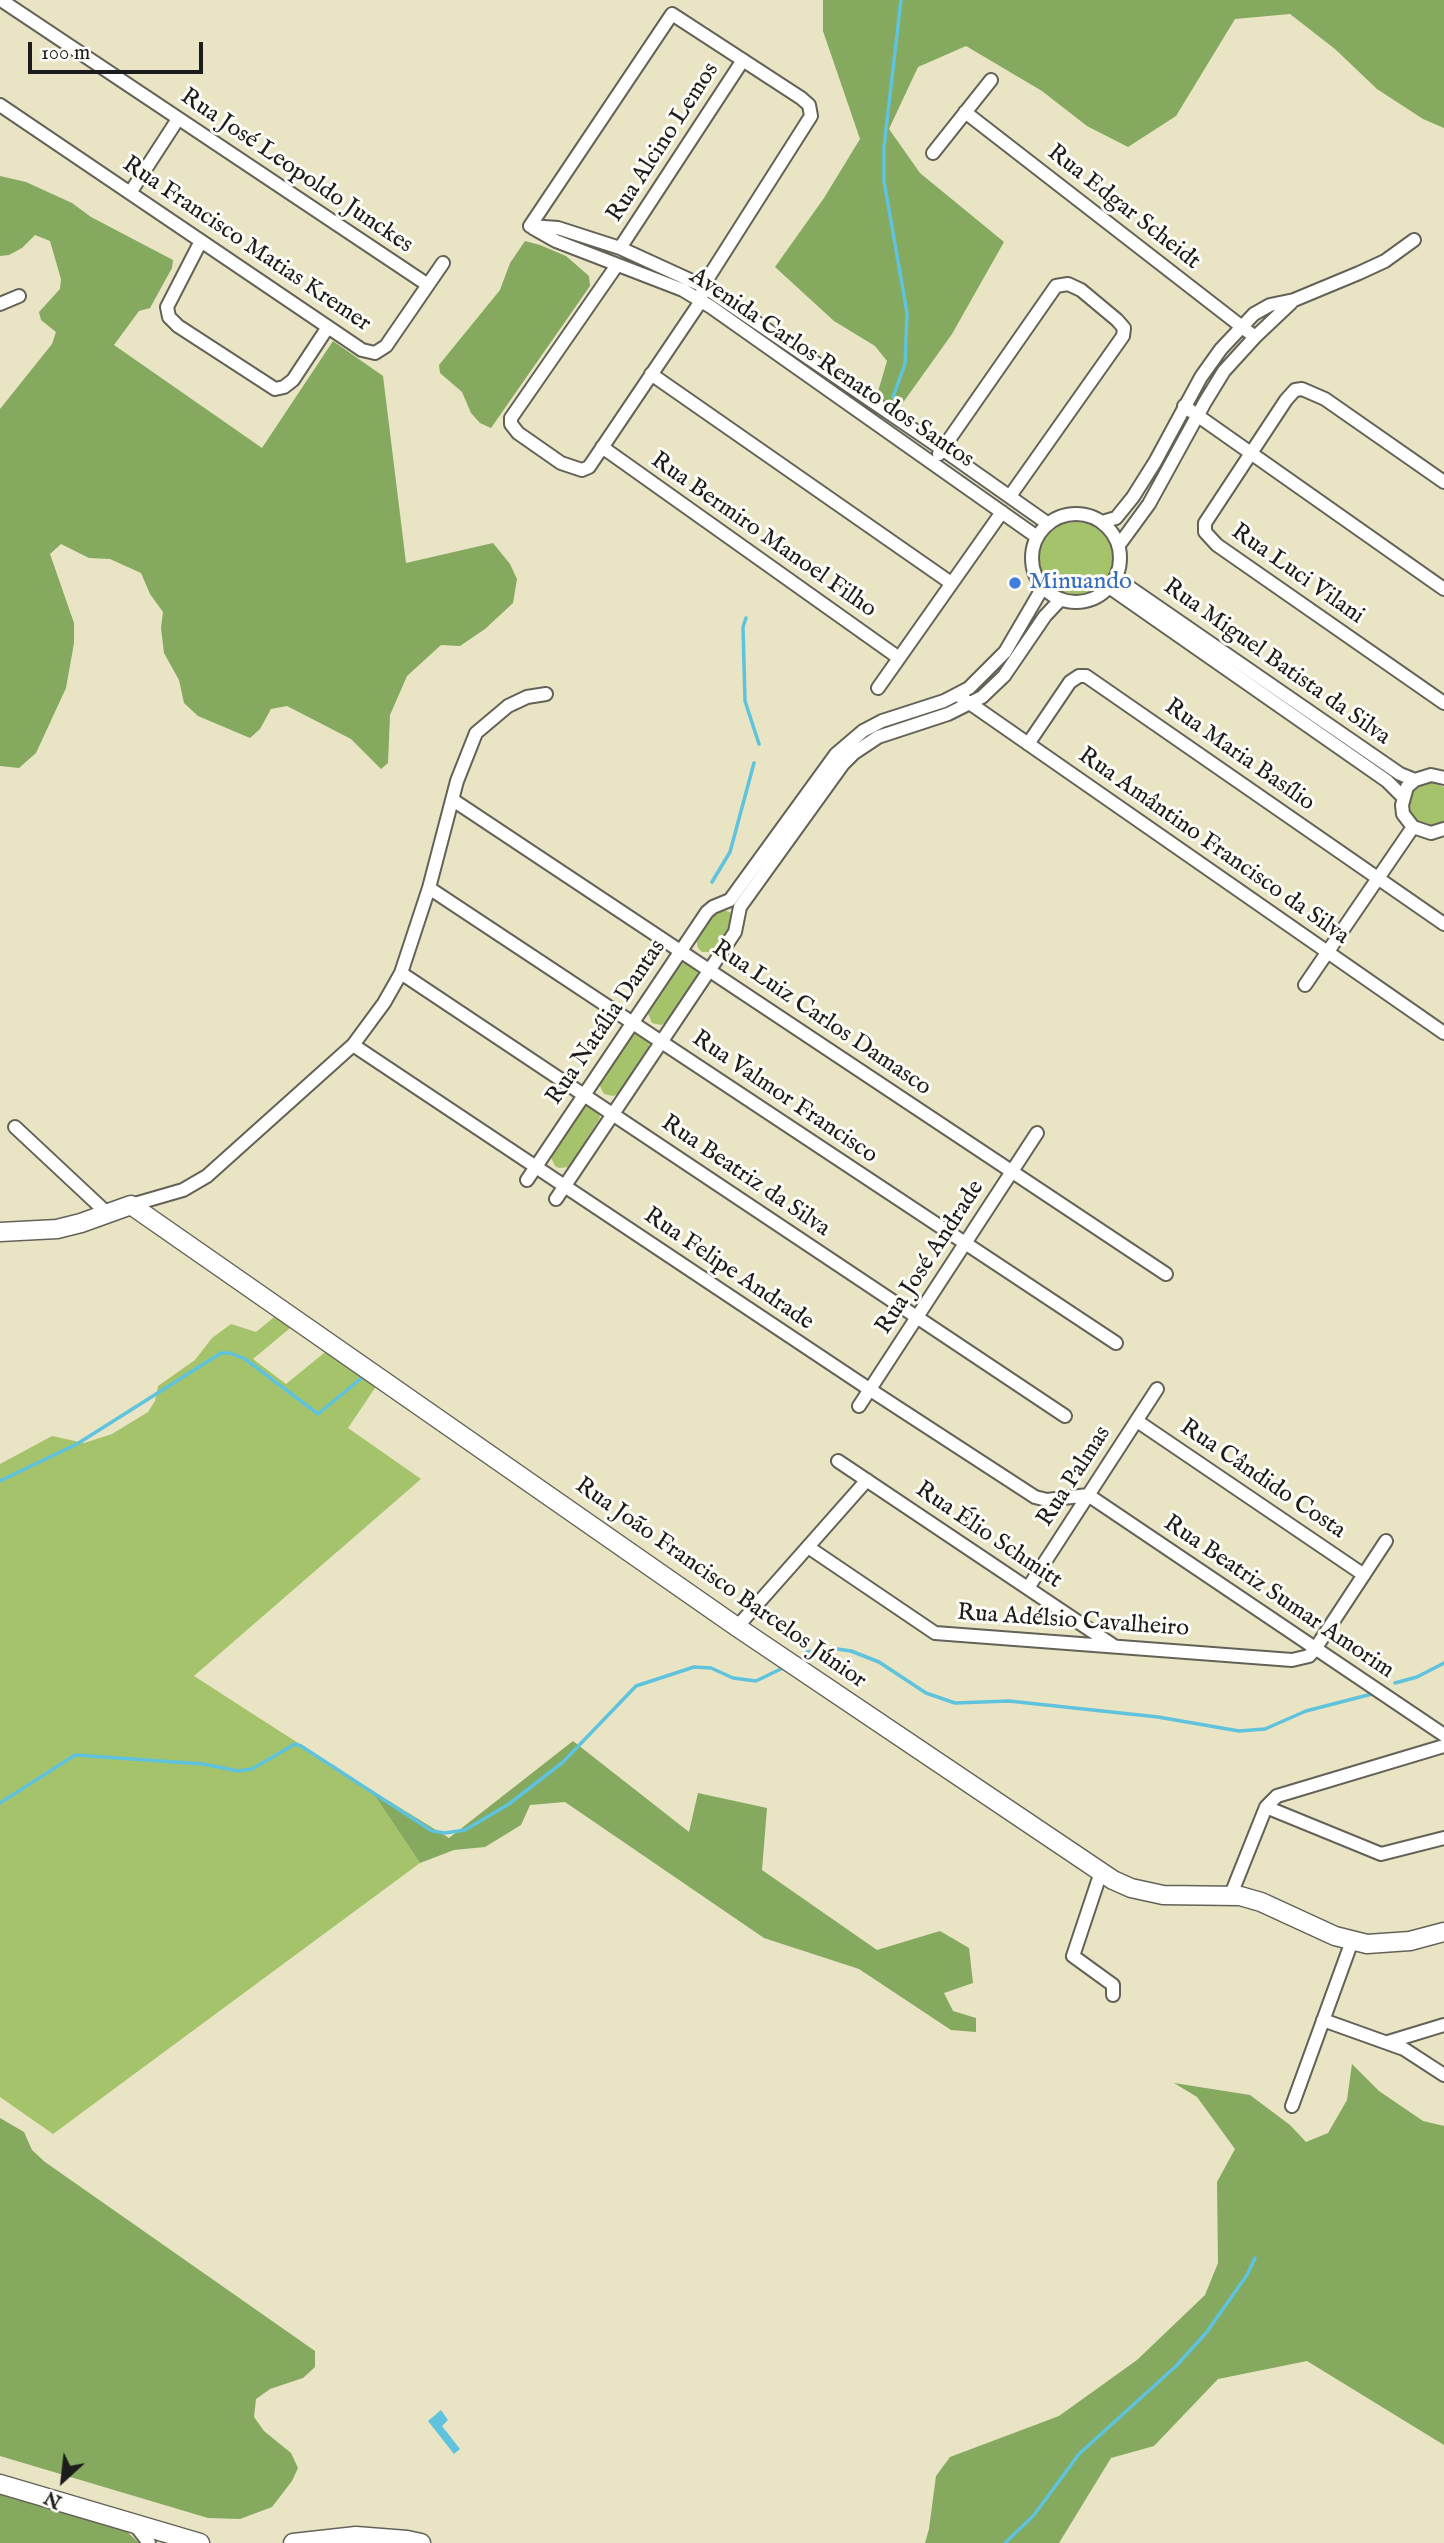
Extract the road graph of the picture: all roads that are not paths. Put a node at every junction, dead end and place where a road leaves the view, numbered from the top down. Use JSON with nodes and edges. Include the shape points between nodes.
{"nodes":[{"id":1,"x":1,"y":0,"type":"edge"},
{"id":2,"x":743,"y":60,"type":"junction"},
{"id":3,"x":990,"y":80,"type":"dead end"},
{"id":4,"x":0,"y":105,"type":"edge"},
{"id":5,"x":965,"y":112,"type":"junction"},
{"id":6,"x":178,"y":119,"type":"junction"},
{"id":7,"x":933,"y":153,"type":"dead end"},
{"id":8,"x":130,"y":193,"type":"junction"},
{"id":9,"x":530,"y":226,"type":"junction"},
{"id":10,"x":1414,"y":240,"type":"dead end"},
{"id":11,"x":201,"y":241,"type":"junction"},
{"id":12,"x":620,"y":248,"type":"junction"},
{"id":13,"x":443,"y":263,"type":"dead end"},
{"id":14,"x":617,"y":265,"type":"junction"},
{"id":15,"x":428,"y":285,"type":"junction"},
{"id":16,"x":703,"y":286,"type":"junction"},
{"id":17,"x":19,"y":296,"type":"dead end"},
{"id":18,"x":1294,"y":300,"type":"junction"},
{"id":19,"x":701,"y":301,"type":"junction"},
{"id":20,"x":0,"y":304,"type":"edge"},
{"id":21,"x":328,"y":327,"type":"junction"},
{"id":22,"x":1241,"y":327,"type":"junction"},
{"id":23,"x":1255,"y":337,"type":"junction"},
{"id":24,"x":651,"y":374,"type":"junction"},
{"id":25,"x":1184,"y":406,"type":"junction"},
{"id":26,"x":1198,"y":416,"type":"junction"},
{"id":27,"x":602,"y":447,"type":"junction"},
{"id":28,"x":943,"y":449,"type":"junction"},
{"id":29,"x":1250,"y":452,"type":"junction"},
{"id":30,"x":933,"y":463,"type":"junction"},
{"id":31,"x":1444,"y":482,"type":"edge"},
{"id":32,"x":1010,"y":496,"type":"junction"},
{"id":33,"x":1002,"y":512,"type":"junction"},
{"id":34,"x":1102,"y":522,"type":"junction"},
{"id":35,"x":1047,"y":523,"type":"junction"},
{"id":36,"x":1037,"y":537,"type":"junction"},
{"id":37,"x":1119,"y":545,"type":"junction"},
{"id":38,"x":951,"y":583,"type":"junction"},
{"id":39,"x":1113,"y":583,"type":"junction"},
{"id":40,"x":1043,"y":587,"type":"junction"},
{"id":41,"x":1444,"y":589,"type":"edge"},
{"id":42,"x":1060,"y":600,"type":"junction"},
{"id":43,"x":899,"y":658,"type":"junction"},
{"id":44,"x":878,"y":688,"type":"dead end"},
{"id":45,"x":546,"y":694,"type":"dead end"},
{"id":46,"x":958,"y":695,"type":"junction"},
{"id":47,"x":1444,"y":703,"type":"edge"},
{"id":48,"x":971,"y":704,"type":"junction"},
{"id":49,"x":1028,"y":744,"type":"junction"},
{"id":50,"x":1444,"y":778,"type":"edge"},
{"id":51,"x":1415,"y":779,"type":"junction"},
{"id":52,"x":1403,"y":797,"type":"junction"},
{"id":53,"x":453,"y":800,"type":"junction"},
{"id":54,"x":1413,"y":827,"type":"junction"},
{"id":55,"x":1444,"y":829,"type":"edge"},
{"id":56,"x":1378,"y":878,"type":"junction"},
{"id":57,"x":429,"y":887,"type":"junction"},
{"id":58,"x":735,"y":903,"type":"junction"},
{"id":59,"x":1444,"y":924,"type":"edge"},
{"id":60,"x":681,"y":951,"type":"junction"},
{"id":61,"x":1327,"y":952,"type":"junction"},
{"id":62,"x":710,"y":970,"type":"junction"},
{"id":63,"x":401,"y":973,"type":"junction"},
{"id":64,"x":1305,"y":985,"type":"dead end"},
{"id":65,"x":633,"y":1023,"type":"junction"},
{"id":66,"x":1444,"y":1033,"type":"edge"},
{"id":67,"x":662,"y":1042,"type":"junction"},
{"id":68,"x":354,"y":1045,"type":"junction"},
{"id":69,"x":584,"y":1095,"type":"junction"},
{"id":70,"x":613,"y":1114,"type":"junction"},
{"id":71,"x":15,"y":1127,"type":"dead end"},
{"id":72,"x":1037,"y":1133,"type":"dead end"},
{"id":73,"x":535,"y":1166,"type":"junction"},
{"id":74,"x":1012,"y":1172,"type":"junction"},
{"id":75,"x":527,"y":1180,"type":"dead end"},
{"id":76,"x":564,"y":1186,"type":"junction"},
{"id":77,"x":556,"y":1199,"type":"dead end"},
{"id":78,"x":131,"y":1205,"type":"junction"},
{"id":79,"x":107,"y":1213,"type":"junction"},
{"id":80,"x":0,"y":1232,"type":"edge"},
{"id":81,"x":965,"y":1243,"type":"junction"},
{"id":82,"x":1166,"y":1274,"type":"dead end"},
{"id":83,"x":917,"y":1317,"type":"junction"},
{"id":84,"x":1116,"y":1343,"type":"dead end"},
{"id":85,"x":1157,"y":1389,"type":"dead end"},
{"id":86,"x":869,"y":1390,"type":"junction"},
{"id":87,"x":859,"y":1405,"type":"dead end"},
{"id":88,"x":1065,"y":1416,"type":"dead end"},
{"id":89,"x":1137,"y":1421,"type":"junction"},
{"id":90,"x":838,"y":1461,"type":"dead end"},
{"id":91,"x":867,"y":1480,"type":"junction"},
{"id":92,"x":1088,"y":1495,"type":"junction"},
{"id":93,"x":1386,"y":1541,"type":"dead end"},
{"id":94,"x":808,"y":1547,"type":"junction"},
{"id":95,"x":1364,"y":1575,"type":"junction"},
{"id":96,"x":1028,"y":1588,"type":"junction"},
{"id":97,"x":1073,"y":1618,"type":"junction"},
{"id":98,"x":737,"y":1627,"type":"junction"},
{"id":99,"x":1056,"y":1642,"type":"junction"},
{"id":100,"x":1115,"y":1646,"type":"junction"},
{"id":101,"x":1315,"y":1649,"type":"junction"},
{"id":102,"x":1444,"y":1735,"type":"edge"},
{"id":103,"x":1444,"y":1746,"type":"edge"},
{"id":104,"x":1266,"y":1807,"type":"junction"},
{"id":105,"x":1444,"y":1838,"type":"edge"},
{"id":106,"x":1101,"y":1872,"type":"junction"},
{"id":107,"x":1230,"y":1896,"type":"junction"},
{"id":108,"x":1444,"y":1933,"type":"edge"},
{"id":109,"x":1352,"y":1941,"type":"junction"},
{"id":110,"x":1113,"y":1995,"type":"dead end"},
{"id":111,"x":1323,"y":2020,"type":"junction"},
{"id":112,"x":1444,"y":2025,"type":"edge"},
{"id":113,"x":1388,"y":2042,"type":"junction"},
{"id":114,"x":1444,"y":2076,"type":"edge"},
{"id":115,"x":1292,"y":2106,"type":"dead end"},
{"id":116,"x":0,"y":2484,"type":"edge"},
{"id":117,"x":135,"y":2525,"type":"junction"},
{"id":118,"x":149,"y":2543,"type":"edge"},
{"id":119,"x":200,"y":2543,"type":"edge"},
{"id":120,"x":293,"y":2543,"type":"edge"},
{"id":121,"x":421,"y":2543,"type":"edge"}],
"edges":[{"from":1,"to":6,"type":"street","name":"Rua José Leopoldo Junckes"},
{"from":2,"to":9,"type":"street","via":[[672,14]]},
{"from":2,"to":12,"type":"street","name":"Rua Alcino Lemos"},
{"from":2,"to":16,"type":"street","via":[[795,93],[809,105],[811,116]]},
{"from":3,"to":5,"type":"street"},
{"from":4,"to":8,"type":"street","name":"Rua Francisco Matias Kremer"},
{"from":5,"to":7,"type":"street"},
{"from":5,"to":22,"type":"street","name":"Rua Edgar Scheidt"},
{"from":6,"to":8,"type":"street"},
{"from":6,"to":15,"type":"street","name":"Rua José Leopoldo Junckes"},
{"from":8,"to":11,"type":"street","name":"Rua Francisco Matias Kremer"},
{"from":9,"to":12,"type":"street","name":"Avenida Carlos Renato dos Santos","via":[[558,228]]},
{"from":9,"to":14,"type":"street","name":"Avenida Carlos Renato dos Santos"},
{"from":10,"to":18,"type":"street","via":[[1385,261]]},
{"from":11,"to":21,"type":"street","name":"Rua Francisco Matias Kremer"},
{"from":11,"to":21,"type":"street","via":[[167,307],[169,317],[188,333],[275,389],[293,380]]},
{"from":12,"to":16,"type":"street","name":"Avenida Carlos Renato dos Santos"},
{"from":13,"to":15,"type":"street","name":"Rua Francisco Matias Kremer"},
{"from":14,"to":19,"type":"street","name":"Avenida Carlos Renato dos Santos"},
{"from":14,"to":27,"type":"street","via":[[512,414],[510,425],[561,463],[582,470]]},
{"from":15,"to":21,"type":"street","name":"Rua Francisco Matias Kremer","via":[[381,351],[362,350]]},
{"from":16,"to":19,"type":"street"},
{"from":16,"to":28,"type":"street","name":"Avenida Carlos Renato dos Santos"},
{"from":17,"to":20,"type":"street"},
{"from":18,"to":22,"type":"street","via":[[1261,309]]},
{"from":18,"to":23,"type":"street"},
{"from":19,"to":24,"type":"street"},
{"from":19,"to":30,"type":"street","name":"Avenida Carlos Renato dos Santos"},
{"from":22,"to":23,"type":"street","name":"Rua Edgar Scheidt"},
{"from":22,"to":25,"type":"street","via":[[1210,363]]},
{"from":23,"to":26,"type":"street","via":[[1224,371]]},
{"from":24,"to":27,"type":"street"},
{"from":24,"to":38,"type":"street"},
{"from":25,"to":26,"type":"street"},
{"from":25,"to":34,"type":"street","via":[[1133,497],[1116,518]]},
{"from":26,"to":29,"type":"street"},
{"from":26,"to":37,"type":"street","via":[[1149,504]]},
{"from":27,"to":43,"type":"street","name":"Rua Bermiro Manoel Filho"},
{"from":28,"to":30,"type":"street"},
{"from":28,"to":32,"type":"street","name":"Avenida Carlos Renato dos Santos"},
{"from":28,"to":32,"type":"street","via":[[1056,286],[1062,283],[1081,290],[1124,328],[1118,345]]},
{"from":29,"to":31,"type":"street","via":[[1290,394],[1302,389],[1325,399]]},
{"from":29,"to":41,"type":"street"},
{"from":29,"to":47,"type":"street","name":"Rua Luci Vilani","via":[[1208,515],[1205,533]]},
{"from":30,"to":33,"type":"street","name":"Avenida Carlos Renato dos Santos"},
{"from":32,"to":35,"type":"street","name":"Avenida Carlos Renato dos Santos"},
{"from":33,"to":36,"type":"street","name":"Avenida Carlos Renato dos Santos"},
{"from":33,"to":38,"type":"street"},
{"from":34,"to":35,"type":"street","via":[[1080,513]]},
{"from":34,"to":37,"type":"street"},
{"from":35,"to":36,"type":"street"},
{"from":36,"to":40,"type":"street","via":[[1032,563]]},
{"from":37,"to":39,"type":"street","via":[[1121,556]]},
{"from":38,"to":43,"type":"street"},
{"from":39,"to":42,"type":"street","via":[[1082,602]]},
{"from":39,"to":51,"type":"street","name":"Rua Miguel Batista da Silva","via":[[1400,774]]},
{"from":39,"to":52,"type":"street","name":"Rua Miguel Batista da Silva"},
{"from":40,"to":42,"type":"street"},
{"from":40,"to":46,"type":"street","via":[[1005,652]]},
{"from":42,"to":48,"type":"street","via":[[1004,676]]},
{"from":43,"to":44,"type":"street"},
{"from":45,"to":53,"type":"street","via":[[508,706],[476,733]]},
{"from":46,"to":48,"type":"street","name":"Rua Amântino Francisco da Silva"},
{"from":46,"to":58,"type":"street","via":[[882,722],[850,740],[828,764]]},
{"from":48,"to":49,"type":"street","name":"Rua Amântino Francisco da Silva"},
{"from":48,"to":58,"type":"street","via":[[878,737],[854,753]]},
{"from":49,"to":56,"type":"street","name":"Rua Maria Basílio","via":[[1070,682],[1086,676]]},
{"from":49,"to":61,"type":"street","name":"Rua Amântino Francisco da Silva"},
{"from":50,"to":51,"type":"street"},
{"from":51,"to":52,"type":"street"},
{"from":52,"to":54,"type":"street","via":[[1404,814]]},
{"from":53,"to":57,"type":"street"},
{"from":53,"to":60,"type":"street","name":"Rua Luiz Carlos Damasco"},
{"from":54,"to":55,"type":"street","via":[[1431,833]]},
{"from":54,"to":56,"type":"street"},
{"from":56,"to":59,"type":"street","name":"Rua Maria Basílio"},
{"from":56,"to":61,"type":"street"},
{"from":57,"to":63,"type":"street"},
{"from":57,"to":65,"type":"street","name":"Rua Valmor Francisco"},
{"from":58,"to":60,"type":"street","name":"Rua Natália Dantas","via":[[713,907]]},
{"from":58,"to":62,"type":"street","via":[[738,927]]},
{"from":60,"to":62,"type":"street","name":"Rua Luiz Carlos Damasco"},
{"from":60,"to":65,"type":"street","name":"Rua Natália Dantas"},
{"from":61,"to":64,"type":"street"},
{"from":61,"to":66,"type":"street","name":"Rua Amântino Francisco da Silva"},
{"from":62,"to":67,"type":"street"},
{"from":62,"to":74,"type":"street","name":"Rua Luiz Carlos Damasco"},
{"from":63,"to":68,"type":"street"},
{"from":63,"to":69,"type":"street","name":"Rua Beatriz da Silva"},
{"from":65,"to":67,"type":"street","name":"Rua Valmor Francisco"},
{"from":65,"to":69,"type":"street","name":"Rua Natália Dantas"},
{"from":67,"to":70,"type":"street"},
{"from":67,"to":81,"type":"street","name":"Rua Valmor Francisco"},
{"from":68,"to":73,"type":"street","name":"Rua Felipe Andrade"},
{"from":68,"to":78,"type":"street","via":[[207,1175],[183,1189]]},
{"from":69,"to":70,"type":"street","name":"Rua Beatriz da Silva"},
{"from":69,"to":73,"type":"street","name":"Rua Natália Dantas"},
{"from":70,"to":76,"type":"street"},
{"from":70,"to":83,"type":"street","name":"Rua Beatriz da Silva"},
{"from":71,"to":79,"type":"street"},
{"from":72,"to":74,"type":"street","name":"Rua José Andrade"},
{"from":73,"to":75,"type":"street","name":"Rua Natália Dantas"},
{"from":73,"to":76,"type":"street","name":"Rua Felipe Andrade"},
{"from":74,"to":81,"type":"street","name":"Rua José Andrade"},
{"from":74,"to":82,"type":"street","name":"Rua Luiz Carlos Damasco"},
{"from":76,"to":77,"type":"street"},
{"from":76,"to":86,"type":"street","name":"Rua Felipe Andrade"},
{"from":78,"to":79,"type":"street"},
{"from":78,"to":98,"type":"street","name":"Rua João Francisco Barcelos Júnior"},
{"from":79,"to":80,"type":"street","via":[[57,1228]]},
{"from":81,"to":83,"type":"street","name":"Rua José Andrade"},
{"from":81,"to":84,"type":"street","name":"Rua Valmor Francisco"},
{"from":83,"to":86,"type":"street","name":"Rua José Andrade"},
{"from":83,"to":88,"type":"street","name":"Rua Beatriz da Silva"},
{"from":85,"to":89,"type":"street","name":"Rua Palmas"},
{"from":86,"to":87,"type":"street","name":"Rua José Andrade"},
{"from":86,"to":92,"type":"street","name":"Rua Felipe Andrade","via":[[1035,1497]]},
{"from":89,"to":92,"type":"street","name":"Rua Palmas"},
{"from":89,"to":95,"type":"street","name":"Rua Cândido Costa"},
{"from":90,"to":91,"type":"street","name":"Rua Élio Schmitt"},
{"from":91,"to":94,"type":"street"},
{"from":91,"to":96,"type":"street","name":"Rua Élio Schmitt"},
{"from":92,"to":96,"type":"street","name":"Rua Palmas"},
{"from":92,"to":101,"type":"street","name":"Rua Beatriz Sumar Amorim"},
{"from":93,"to":95,"type":"street"},
{"from":94,"to":98,"type":"street"},
{"from":94,"to":99,"type":"street","name":"Rua Adélsio Cavalheiro","via":[[935,1633]]},
{"from":95,"to":101,"type":"street"},
{"from":96,"to":97,"type":"street","name":"Rua Élio Schmitt"},
{"from":97,"to":99,"type":"street","via":[[1071,1629]]},
{"from":97,"to":100,"type":"street","name":"Rua Élio Schmitt"},
{"from":98,"to":106,"type":"street","name":"Rua João Francisco Barcelos Júnior"},
{"from":99,"to":100,"type":"street","name":"Rua Adélsio Cavalheiro"},
{"from":100,"to":101,"type":"street","name":"Rua Adélsio Cavalheiro","via":[[1292,1660],[1309,1656]]},
{"from":101,"to":102,"type":"street","name":"Rua Beatriz Sumar Amorim"},
{"from":103,"to":104,"type":"street","via":[[1277,1796]]},
{"from":104,"to":105,"type":"street","via":[[1381,1854]]},
{"from":104,"to":107,"type":"street"},
{"from":106,"to":107,"type":"street","name":"Rua João Francisco Barcelos Júnior","via":[[1155,1894]]},
{"from":106,"to":110,"type":"street","via":[[1073,1956],[1113,1985]]},
{"from":107,"to":109,"type":"street","name":"Rua João Francisco Barcelos Júnior","via":[[1261,1902]]},
{"from":108,"to":109,"type":"street","name":"Rua João Francisco Barcelos Júnior","via":[[1391,1944]]},
{"from":109,"to":111,"type":"street"},
{"from":111,"to":113,"type":"street"},
{"from":111,"to":115,"type":"street"},
{"from":112,"to":113,"type":"street"},
{"from":113,"to":114,"type":"street"},
{"from":116,"to":117,"type":"street"},
{"from":117,"to":118,"type":"street"},
{"from":117,"to":119,"type":"street"},
{"from":120,"to":121,"type":"street","via":[[356,2536]]}]}
